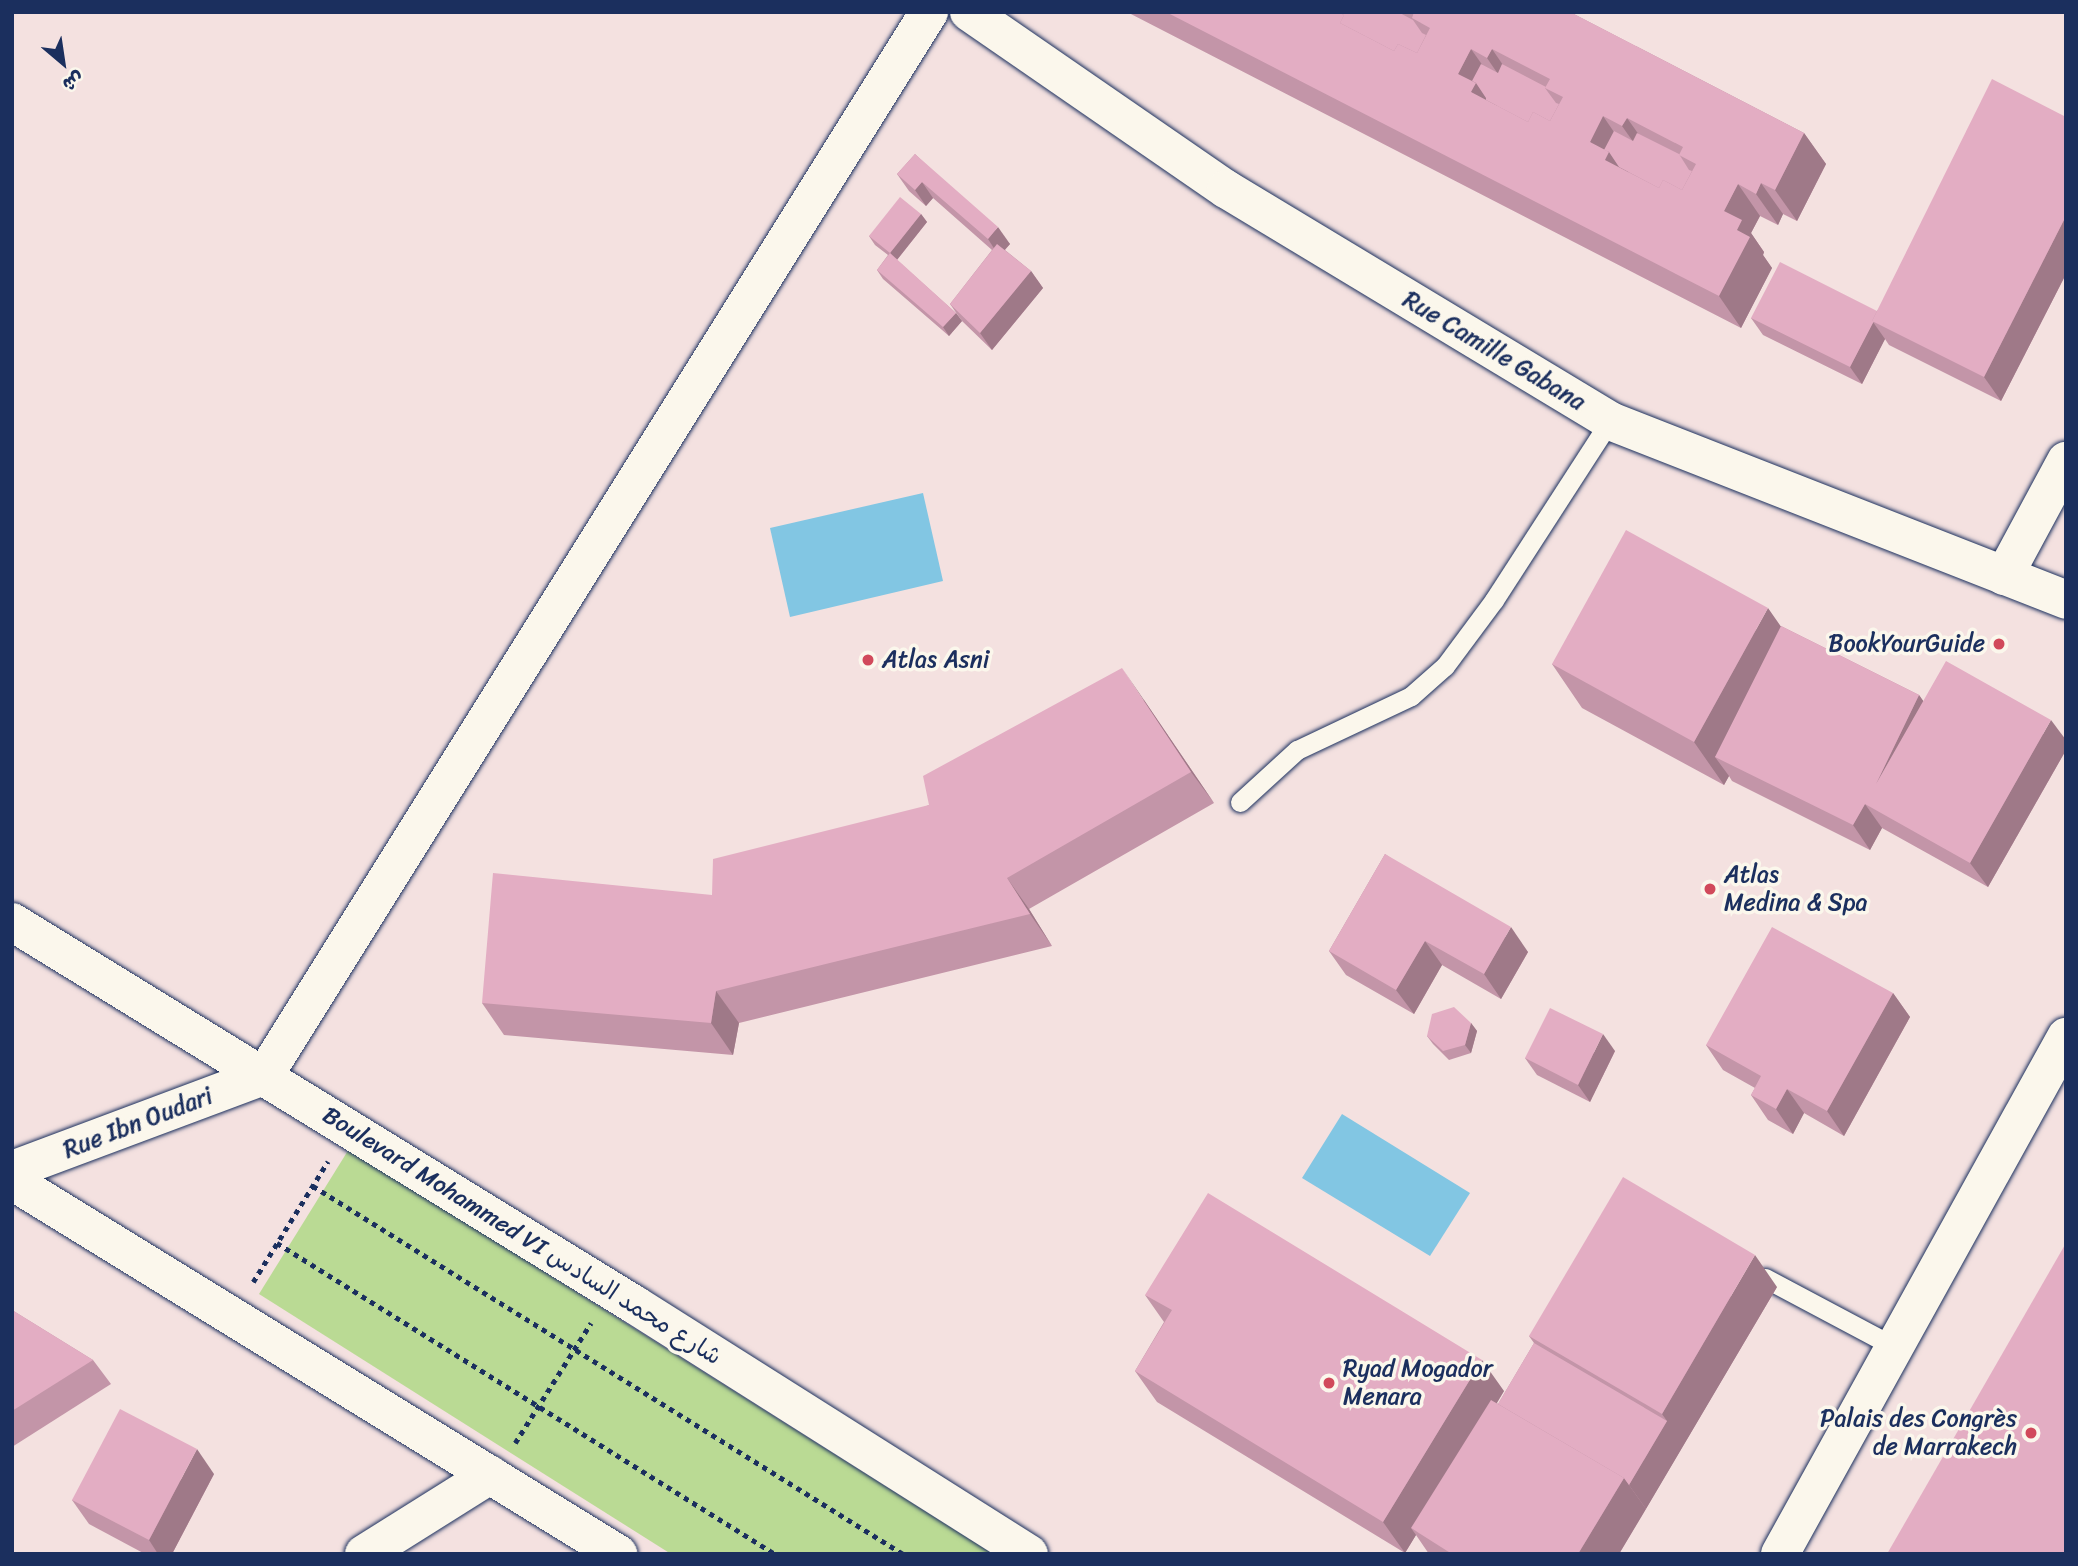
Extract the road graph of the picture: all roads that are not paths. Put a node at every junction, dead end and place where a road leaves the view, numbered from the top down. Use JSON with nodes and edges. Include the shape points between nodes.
{"nodes":[{"id":1,"x":929,"y":12,"type":"edge"},
{"id":2,"x":969,"y":12,"type":"edge"},
{"id":3,"x":1610,"y":421,"type":"junction"},
{"id":4,"x":2066,"y":461,"type":"edge"},
{"id":5,"x":2004,"y":576,"type":"junction"},
{"id":6,"x":2066,"y":600,"type":"edge"},
{"id":7,"x":1240,"y":802,"type":"dead end"},
{"id":8,"x":12,"y":922,"type":"edge"},
{"id":9,"x":2066,"y":1037,"type":"edge"},
{"id":10,"x":264,"y":1076,"type":"junction"},
{"id":11,"x":12,"y":1170,"type":"edge"},
{"id":12,"x":12,"y":1181,"type":"edge"},
{"id":13,"x":1765,"y":1278,"type":"dead end"},
{"id":14,"x":1895,"y":1347,"type":"junction"},
{"id":15,"x":500,"y":1463,"type":"junction"},
{"id":16,"x":364,"y":1554,"type":"edge"},
{"id":17,"x":618,"y":1554,"type":"edge"},
{"id":18,"x":1029,"y":1554,"type":"edge"},
{"id":19,"x":1780,"y":1554,"type":"edge"}],
"edges":[{"from":1,"to":10,"type":"street"},
{"from":2,"to":3,"type":"street","name":"Rue Camille Gabana","via":[[1226,189]]},
{"from":3,"to":5,"type":"street","name":"Rue Camille Gabana"},
{"from":3,"to":7,"type":"lane","via":[[1494,600],[1445,666],[1411,696],[1297,750]]},
{"from":4,"to":5,"type":"street"},
{"from":5,"to":6,"type":"street","name":"Rue Camille Gabana"},
{"from":8,"to":10,"type":"street","name":"Boulevard Mohammed VI شارع محمد السادس"},
{"from":9,"to":14,"type":"street"},
{"from":10,"to":11,"type":"street","name":"Rue Ibn Oudari"},
{"from":10,"to":18,"type":"street","name":"Boulevard Mohammed VI شارع محمد السادس"},
{"from":12,"to":15,"type":"street"},
{"from":13,"to":14,"type":"lane"},
{"from":14,"to":19,"type":"street"},
{"from":15,"to":16,"type":"street"},
{"from":15,"to":17,"type":"street"}]}
